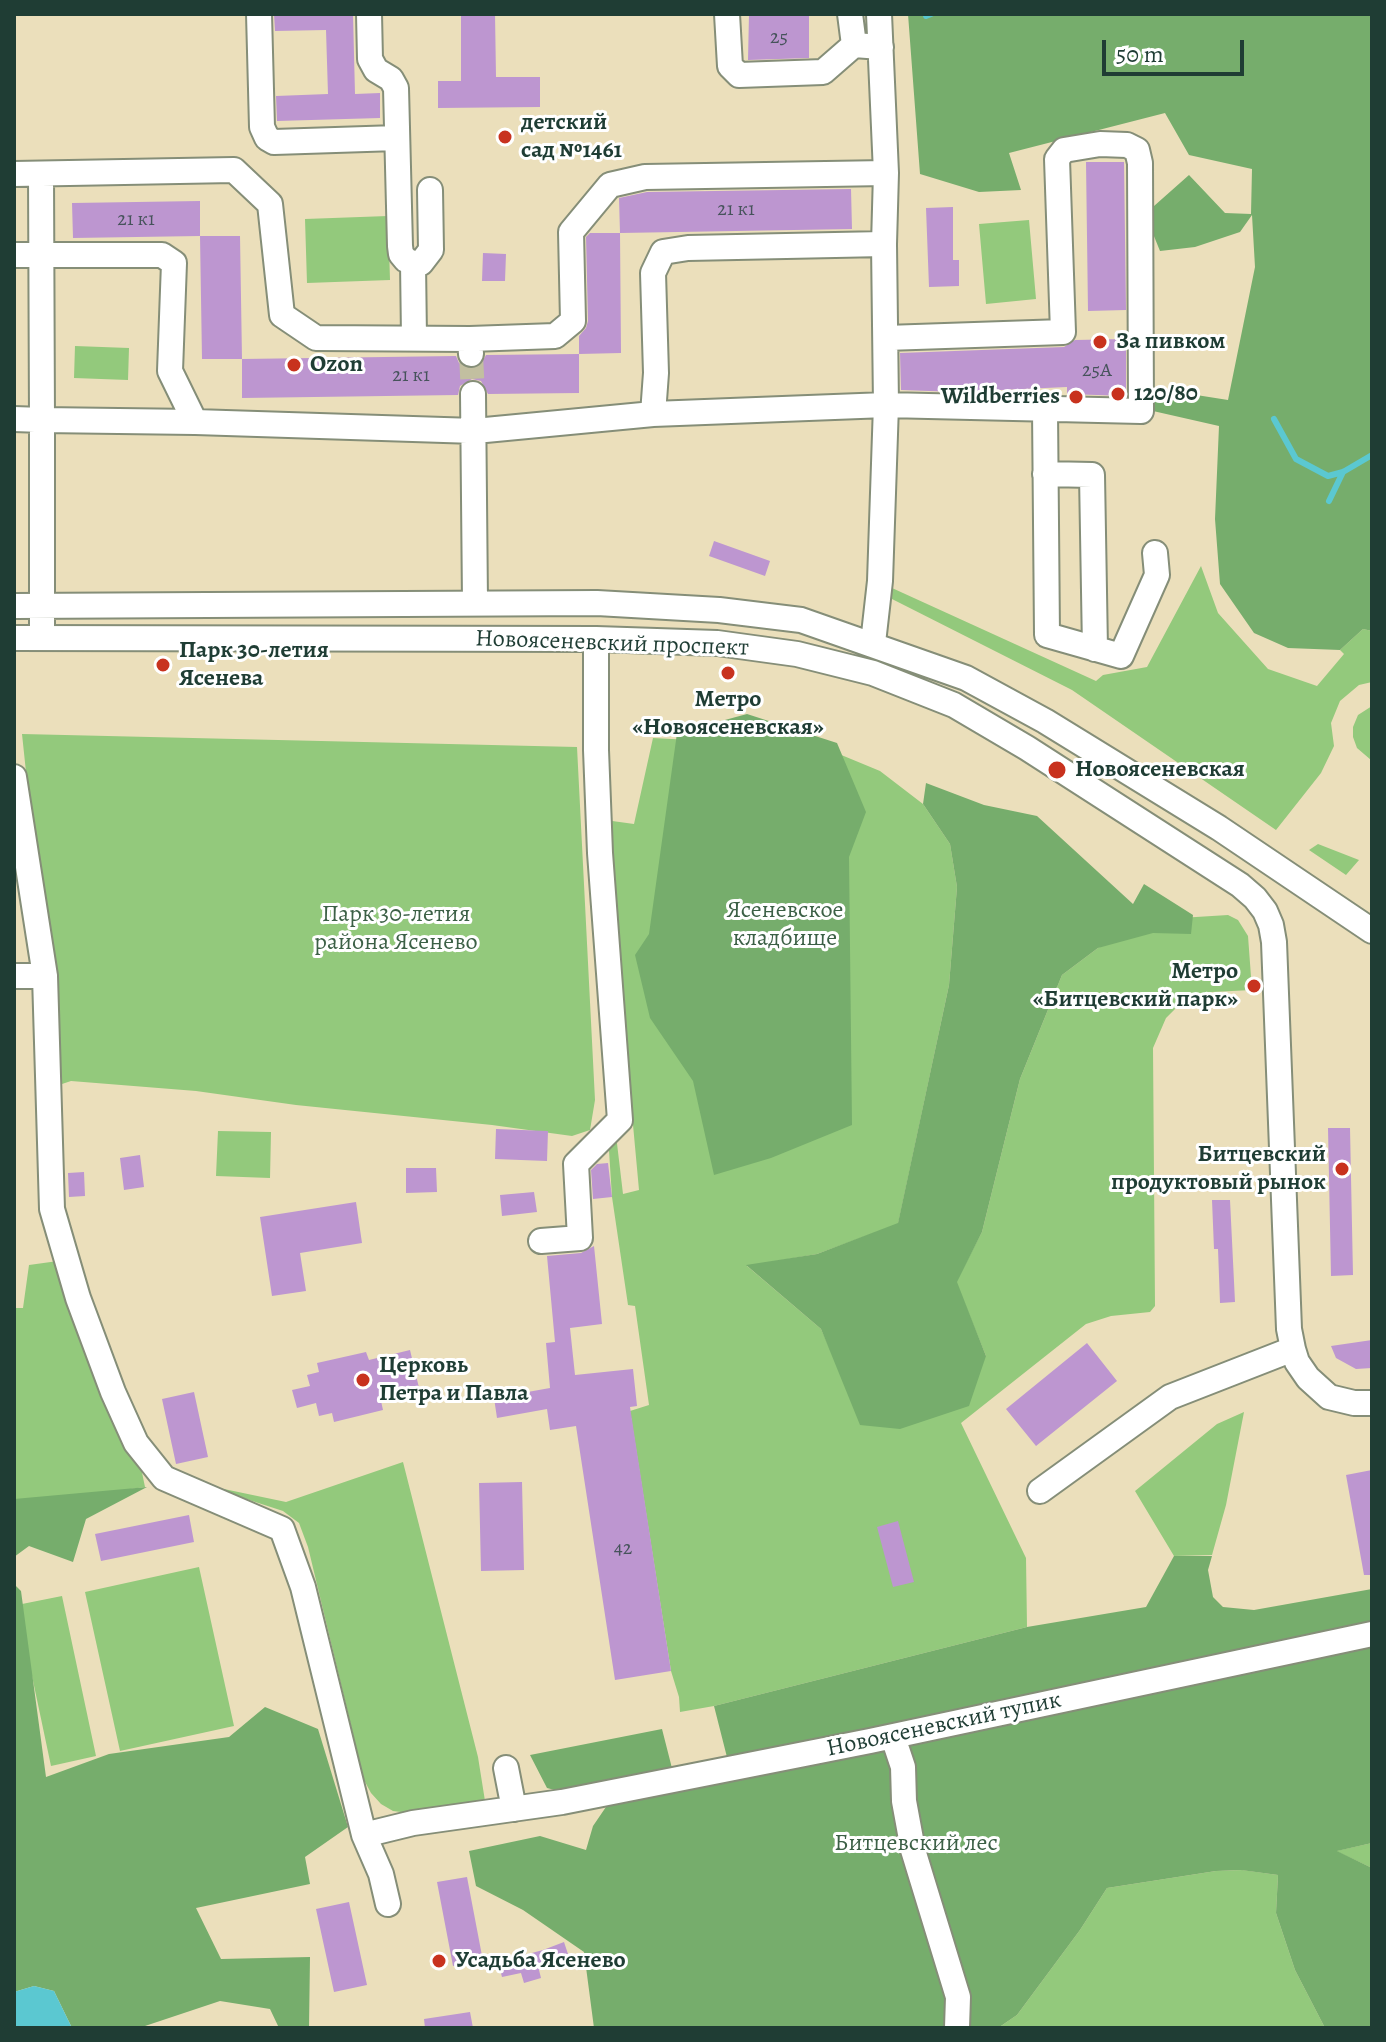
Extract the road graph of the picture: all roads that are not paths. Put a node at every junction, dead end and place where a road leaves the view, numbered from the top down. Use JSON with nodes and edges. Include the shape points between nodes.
{"nodes":[{"id":1,"x":259,"y":14,"type":"edge"},
{"id":2,"x":369,"y":14,"type":"edge"},
{"id":3,"x":727,"y":14,"type":"edge"},
{"id":4,"x":850,"y":14,"type":"edge"},
{"id":5,"x":879,"y":14,"type":"edge"},
{"id":6,"x":854,"y":45,"type":"junction"},
{"id":7,"x":881,"y":47,"type":"junction"},
{"id":8,"x":397,"y":138,"type":"junction"},
{"id":9,"x":886,"y":173,"type":"junction"},
{"id":10,"x":14,"y":174,"type":"edge"},
{"id":11,"x":41,"y":174,"type":"junction"},
{"id":12,"x":430,"y":190,"type":"dead end"},
{"id":13,"x":884,"y":244,"type":"junction"},
{"id":14,"x":14,"y":255,"type":"edge"},
{"id":15,"x":42,"y":256,"type":"junction"},
{"id":16,"x":413,"y":263,"type":"junction"},
{"id":17,"x":414,"y":338,"type":"junction"},
{"id":18,"x":886,"y":338,"type":"junction"},
{"id":19,"x":473,"y":394,"type":"tunnel mouth"},
{"id":20,"x":886,"y":405,"type":"junction"},
{"id":21,"x":1045,"y":410,"type":"junction"},
{"id":22,"x":653,"y":414,"type":"junction"},
{"id":23,"x":14,"y":419,"type":"edge"},
{"id":24,"x":42,"y":420,"type":"junction"},
{"id":25,"x":195,"y":422,"type":"junction"},
{"id":26,"x":475,"y":431,"type":"junction"},
{"id":27,"x":1045,"y":474,"type":"junction"},
{"id":28,"x":1155,"y":553,"type":"dead end"},
{"id":29,"x":475,"y":602,"type":"junction"},
{"id":30,"x":42,"y":605,"type":"junction"},
{"id":31,"x":14,"y":606,"type":"edge"},
{"id":32,"x":14,"y":638,"type":"edge"},
{"id":33,"x":42,"y":638,"type":"junction"},
{"id":34,"x":596,"y":639,"type":"junction"},
{"id":35,"x":873,"y":643,"type":"junction"},
{"id":36,"x":1095,"y":649,"type":"junction"},
{"id":37,"x":14,"y":777,"type":"edge"},
{"id":38,"x":1372,"y":931,"type":"edge"},
{"id":39,"x":14,"y":976,"type":"edge"},
{"id":40,"x":45,"y":976,"type":"junction"},
{"id":41,"x":541,"y":1241,"type":"dead end"},
{"id":42,"x":1293,"y":1349,"type":"junction"},
{"id":43,"x":1372,"y":1403,"type":"edge"},
{"id":44,"x":1040,"y":1491,"type":"dead end"},
{"id":45,"x":1372,"y":1634,"type":"edge"},
{"id":46,"x":893,"y":1737,"type":"junction"},
{"id":47,"x":506,"y":1768,"type":"dead end"},
{"id":48,"x":514,"y":1809,"type":"junction"},
{"id":49,"x":364,"y":1835,"type":"junction"},
{"id":50,"x":388,"y":1904,"type":"dead end"},
{"id":51,"x":957,"y":2028,"type":"edge"}],
"edges":[{"from":1,"to":8,"type":"street","via":[[262,127],[267,138]]},
{"from":2,"to":8,"type":"street","via":[[370,59],[396,88]]},
{"from":3,"to":6,"type":"street","via":[[730,66],[739,75],[823,72]]},
{"from":4,"to":6,"type":"street"},
{"from":5,"to":7,"type":"street"},
{"from":6,"to":7,"type":"street"},
{"from":7,"to":9,"type":"street"},
{"from":8,"to":16,"type":"street","via":[[401,254]]},
{"from":9,"to":13,"type":"street"},
{"from":9,"to":17,"type":"street","via":[[645,177],[610,185],[571,232],[573,321],[555,336],[471,347]]},
{"from":10,"to":11,"type":"street"},
{"from":11,"to":15,"type":"street"},
{"from":11,"to":17,"type":"street","via":[[234,170],[270,204],[282,315],[316,338]]},
{"from":12,"to":16,"type":"street","via":[[431,250],[428,258]]},
{"from":13,"to":18,"type":"street"},
{"from":13,"to":22,"type":"street","via":[[663,252],[653,273]]},
{"from":14,"to":15,"type":"street"},
{"from":15,"to":24,"type":"street"},
{"from":15,"to":25,"type":"street","via":[[162,255],[174,263],[170,371]]},
{"from":16,"to":17,"type":"street"},
{"from":18,"to":20,"type":"street"},
{"from":18,"to":21,"type":"street","via":[[1063,332],[1057,159],[1064,150],[1127,145],[1137,150],[1140,163],[1141,411]]},
{"from":19,"to":26,"type":"street"},
{"from":20,"to":21,"type":"street"},
{"from":20,"to":22,"type":"street"},
{"from":20,"to":35,"type":"street"},
{"from":21,"to":27,"type":"street"},
{"from":22,"to":26,"type":"street"},
{"from":23,"to":24,"type":"street"},
{"from":24,"to":25,"type":"street"},
{"from":24,"to":30,"type":"street"},
{"from":25,"to":26,"type":"street"},
{"from":26,"to":29,"type":"street"},
{"from":27,"to":36,"type":"street","via":[[1047,635]]},
{"from":27,"to":36,"type":"street","via":[[1092,475]]},
{"from":28,"to":36,"type":"street","via":[[1157,575],[1121,656]]},
{"from":29,"to":30,"type":"street","name":"Новоясеневский проспект"},
{"from":29,"to":35,"type":"street","name":"Новоясеневский проспект","via":[[719,610],[801,620]]},
{"from":30,"to":31,"type":"street","name":"Новоясеневский проспект"},
{"from":30,"to":33,"type":"street"},
{"from":32,"to":33,"type":"street","name":"Новоясеневский проспект"},
{"from":33,"to":34,"type":"street","name":"Новоясеневский проспект"},
{"from":34,"to":41,"type":"street","via":[[600,853],[620,1120],[576,1164],[580,1238]]},
{"from":34,"to":42,"type":"street","name":"Новоясеневский проспект","via":[[717,643],[797,654],[887,678],[954,705],[1027,748],[1255,898],[1274,942]]},
{"from":35,"to":38,"type":"street","name":"Новоясеневский проспект","via":[[966,678],[1045,721]]},
{"from":37,"to":40,"type":"street"},
{"from":39,"to":40,"type":"street"},
{"from":40,"to":49,"type":"street","via":[[52,1209],[108,1379],[136,1443],[164,1478],[282,1529],[303,1587]]},
{"from":42,"to":43,"type":"street","name":"Новоясеневский проспект","via":[[1308,1378],[1329,1397]]},
{"from":42,"to":44,"type":"street","via":[[1170,1397]]},
{"from":45,"to":46,"type":"street","name":"Новоясеневский тупик"},
{"from":46,"to":48,"type":"street","name":"Новоясеневский тупик"},
{"from":46,"to":51,"type":"street","via":[[903,1767],[913,1850],[958,1997]]},
{"from":47,"to":48,"type":"street"},
{"from":48,"to":49,"type":"street","name":"Новоясеневский тупик"},
{"from":49,"to":50,"type":"street"}]}
